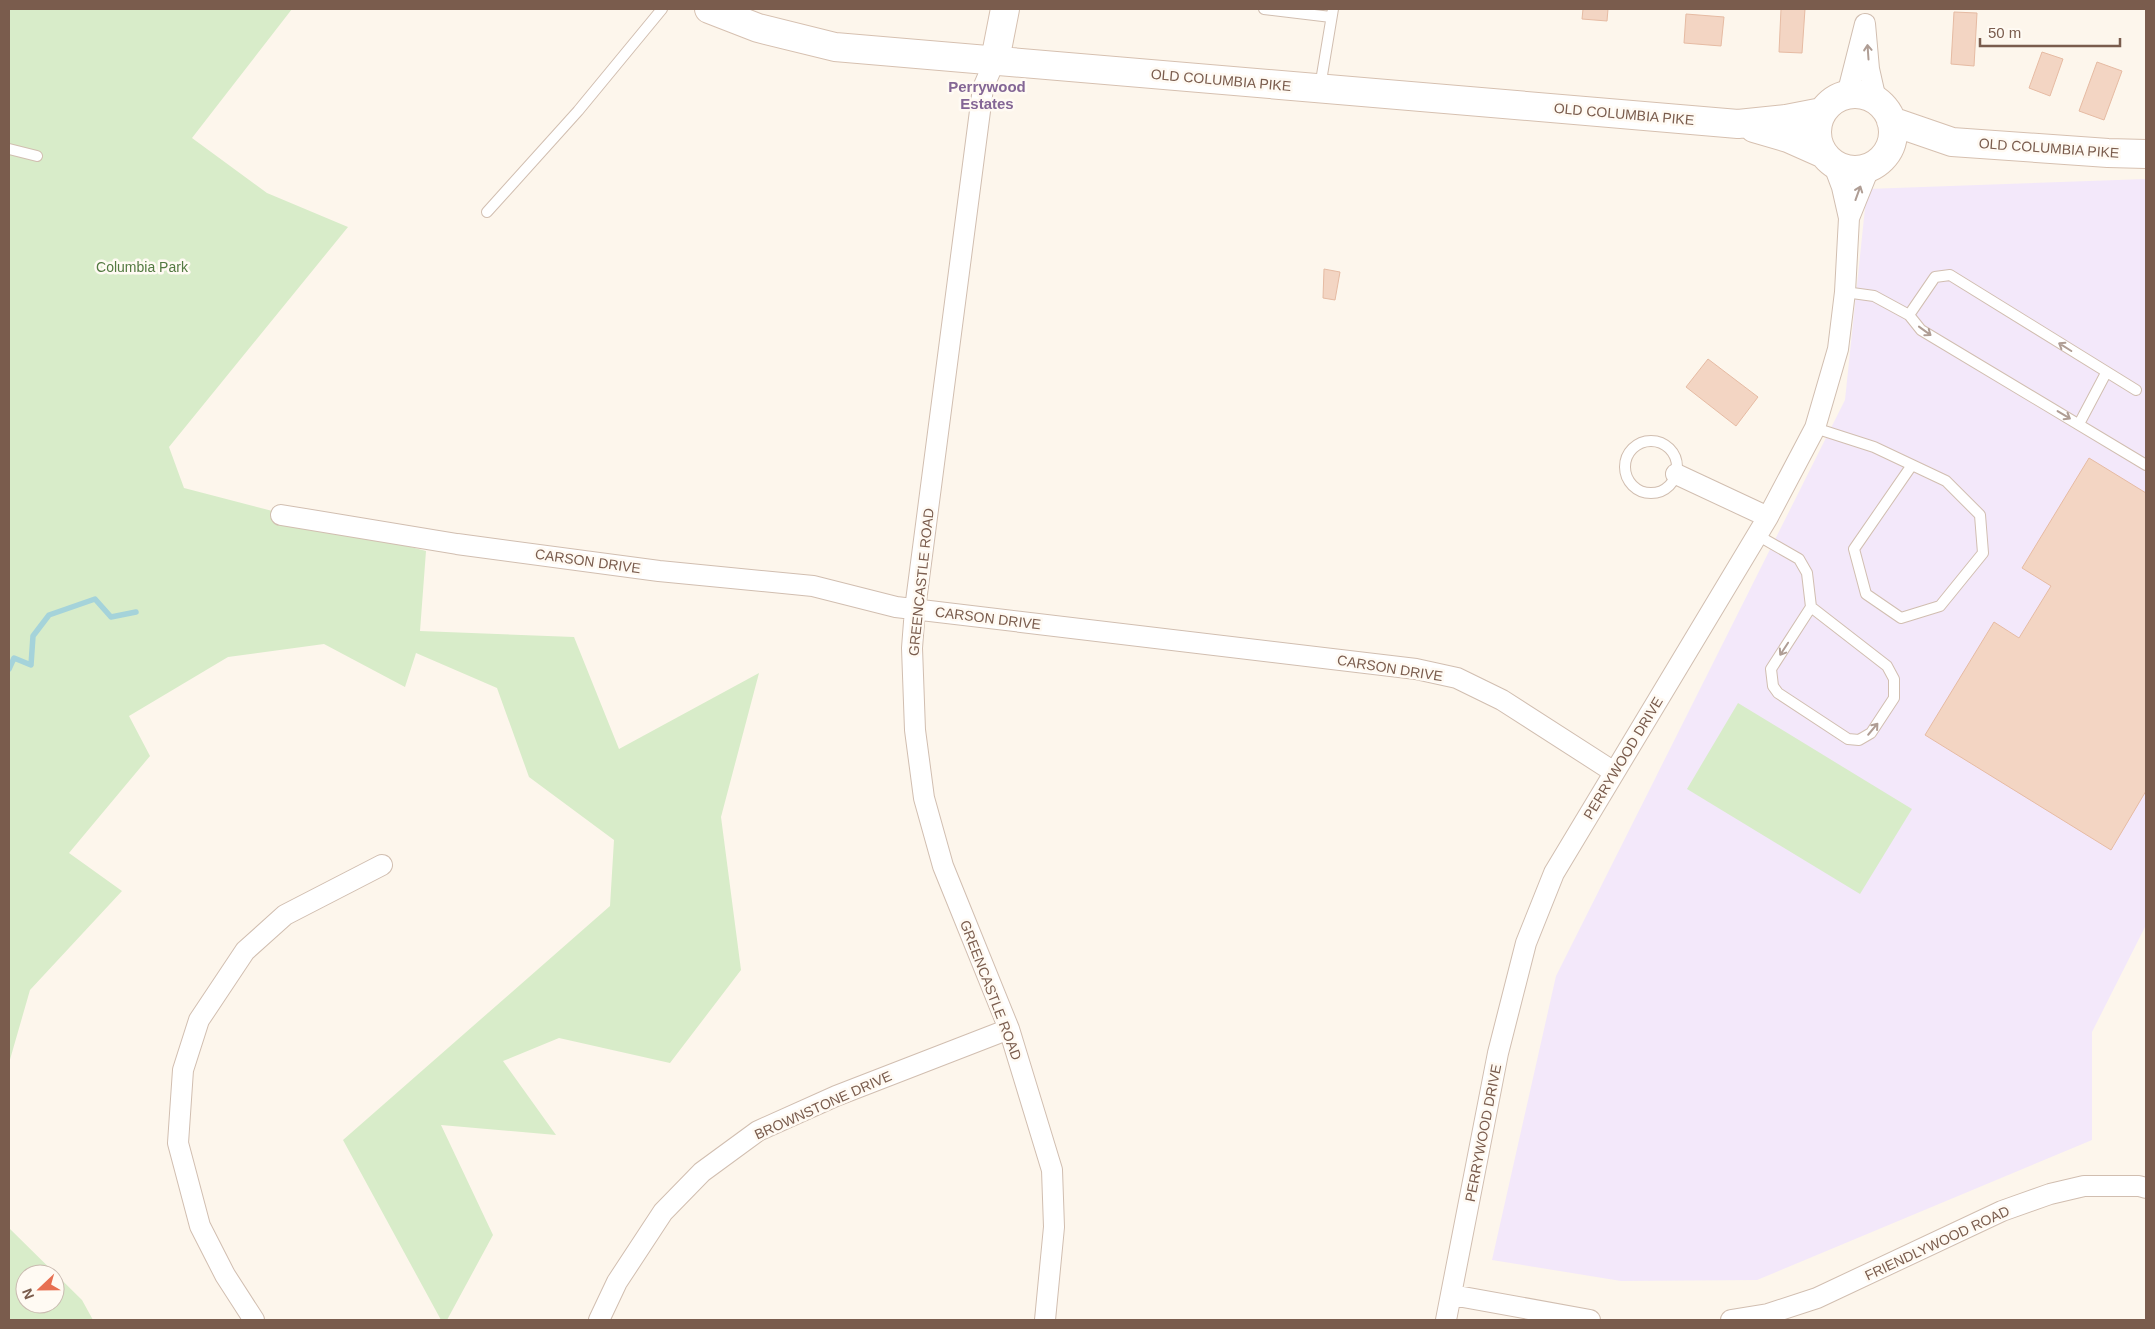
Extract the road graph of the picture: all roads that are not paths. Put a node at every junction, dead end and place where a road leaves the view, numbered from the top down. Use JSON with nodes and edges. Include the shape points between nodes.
{"nodes":[{"id":1,"x":662,"y":9,"type":"edge"},
{"id":2,"x":709,"y":9,"type":"edge"},
{"id":3,"x":1005,"y":9,"type":"edge"},
{"id":4,"x":1264,"y":9,"type":"edge"},
{"id":5,"x":1332,"y":13,"type":"edge"},
{"id":6,"x":1866,"y":16,"type":"edge"},
{"id":7,"x":995,"y":60,"type":"junction"},
{"id":8,"x":1320,"y":88,"type":"junction"},
{"id":9,"x":1846,"y":95,"type":"junction"},
{"id":10,"x":1884,"y":111,"type":"junction"},
{"id":11,"x":1822,"y":112,"type":"junction"},
{"id":12,"x":1738,"y":124,"type":"junction"},
{"id":13,"x":1952,"y":142,"type":"junction"},
{"id":14,"x":9,"y":149,"type":"edge"},
{"id":15,"x":2146,"y":154,"type":"edge"},
{"id":16,"x":37,"y":156,"type":"dead end"},
{"id":17,"x":1828,"y":158,"type":"junction"},
{"id":18,"x":1875,"y":163,"type":"junction"},
{"id":19,"x":487,"y":212,"type":"dead end"},
{"id":20,"x":1849,"y":218,"type":"junction"},
{"id":21,"x":1845,"y":292,"type":"junction"},
{"id":22,"x":1909,"y":316,"type":"junction"},
{"id":23,"x":2106,"y":373,"type":"junction"},
{"id":24,"x":2136,"y":390,"type":"dead end"},
{"id":25,"x":2079,"y":424,"type":"junction"},
{"id":26,"x":1815,"y":428,"type":"junction"},
{"id":27,"x":1912,"y":465,"type":"junction"},
{"id":28,"x":2146,"y":465,"type":"edge"},
{"id":29,"x":1676,"y":474,"type":"junction"},
{"id":30,"x":281,"y":515,"type":"dead end"},
{"id":31,"x":1768,"y":517,"type":"junction"},
{"id":32,"x":1757,"y":534,"type":"junction"},
{"id":33,"x":1811,"y":608,"type":"junction"},
{"id":34,"x":916,"y":609,"type":"junction"},
{"id":35,"x":1614,"y":772,"type":"junction"},
{"id":36,"x":382,"y":865,"type":"dead end"},
{"id":37,"x":1008,"y":1028,"type":"junction"},
{"id":38,"x":2146,"y":1188,"type":"edge"},
{"id":39,"x":1452,"y":1295,"type":"junction"},
{"id":40,"x":254,"y":1320,"type":"edge"},
{"id":41,"x":599,"y":1320,"type":"edge"},
{"id":42,"x":1045,"y":1320,"type":"edge"},
{"id":43,"x":1446,"y":1320,"type":"edge"},
{"id":44,"x":1590,"y":1320,"type":"edge"},
{"id":45,"x":1731,"y":1320,"type":"edge"}],
"edges":[{"from":1,"to":19,"type":"lane","via":[[578,111]]},
{"from":2,"to":7,"type":"main road","name":"OLD COLUMBIA PIKE","via":[[758,28],[835,47]]},
{"from":3,"to":7,"type":"main road","name":"GREENCASTLE ROAD"},
{"from":4,"to":5,"type":"lane"},
{"from":5,"to":8,"type":"lane"},
{"from":6,"to":9,"type":"street"},
{"from":10,"to":6,"type":"street","one_way":true,"via":[[1869,68]]},
{"from":7,"to":8,"type":"main road","name":"OLD COLUMBIA PIKE"},
{"from":7,"to":34,"type":"street","name":"GREENCASTLE ROAD","via":[[983,88]]},
{"from":8,"to":12,"type":"main road","name":"OLD COLUMBIA PIKE"},
{"from":9,"to":10,"type":"main road","via":[[1865,95]]},
{"from":9,"to":11,"type":"main road","via":[[1830,102]]},
{"from":10,"to":13,"type":"main road","name":"OLD COLUMBIA PIKE"},
{"from":10,"to":18,"type":"main road","via":[[1893,135],[1891,144]]},
{"from":11,"to":12,"type":"main road","name":"OLD COLUMBIA PIKE"},
{"from":11,"to":17,"type":"main road","via":[[1816,128],[1818,142]]},
{"from":12,"to":17,"type":"main road","name":"OLD COLUMBIA PIKE","via":[[1788,138]]},
{"from":13,"to":15,"type":"main road","name":"OLD COLUMBIA PIKE"},
{"from":13,"to":18,"type":"main road","name":"OLD COLUMBIA PIKE","via":[[1900,153]]},
{"from":14,"to":16,"type":"lane"},
{"from":17,"to":18,"type":"main road","via":[[1845,169],[1858,169]]},
{"from":17,"to":20,"type":"street","name":"PERRYWOOD DRIVE","via":[[1842,187]]},
{"from":20,"to":18,"type":"street","name":"PERRYWOOD DRIVE","one_way":true,"via":[[1862,183]]},
{"from":20,"to":21,"type":"street","name":"PERRYWOOD DRIVE"},
{"from":21,"to":22,"type":"lane","via":[[1874,296]]},
{"from":21,"to":26,"type":"street","name":"PERRYWOOD DRIVE","via":[[1838,350]]},
{"from":23,"to":22,"type":"lane","one_way":true,"via":[[1950,275],[1935,277]]},
{"from":22,"to":25,"type":"lane","one_way":true,"via":[[1921,330]]},
{"from":23,"to":24,"type":"lane"},
{"from":23,"to":25,"type":"lane"},
{"from":25,"to":28,"type":"lane"},
{"from":26,"to":27,"type":"lane","via":[[1874,447]]},
{"from":26,"to":31,"type":"street","name":"PERRYWOOD DRIVE"},
{"from":27,"to":27,"type":"lane","via":[[1946,481],[1980,515],[1983,552],[1940,606],[1901,618],[1866,594],[1854,549]]},
{"from":29,"to":29,"type":"lane","via":[[1673,482],[1660,492],[1643,492],[1626,475],[1626,458],[1636,445],[1645,441],[1663,443],[1675,456]]},
{"from":29,"to":31,"type":"street"},
{"from":30,"to":34,"type":"street","name":"CARSON DRIVE","via":[[457,544],[659,571],[814,586]]},
{"from":31,"to":32,"type":"street","name":"PERRYWOOD DRIVE"},
{"from":32,"to":33,"type":"lane","via":[[1799,559],[1807,573]]},
{"from":32,"to":35,"type":"street","name":"PERRYWOOD DRIVE"},
{"from":33,"to":33,"type":"lane","one_way":true,"via":[[1771,669],[1773,686],[1778,693],[1848,739],[1858,740],[1871,733],[1894,698],[1894,679],[1887,666]]},
{"from":34,"to":35,"type":"street","name":"CARSON DRIVE","via":[[1416,669],[1457,678],[1502,700]]},
{"from":34,"to":37,"type":"street","name":"GREENCASTLE ROAD","via":[[912,648],[915,730],[924,798],[943,866]]},
{"from":35,"to":39,"type":"street","name":"PERRYWOOD DRIVE","via":[[1554,873],[1526,943],[1498,1053]]},
{"from":36,"to":40,"type":"street","via":[[285,915],[245,951],[199,1020],[183,1070],[178,1143],[200,1226],[225,1275]]},
{"from":37,"to":41,"type":"street","name":"BROWNSTONE DRIVE","via":[[836,1096],[758,1132],[702,1172],[663,1212],[617,1282]]},
{"from":37,"to":42,"type":"street","name":"GREENCASTLE ROAD","via":[[1052,1170],[1054,1227]]},
{"from":38,"to":45,"type":"street","name":"FRIENDLYWOOD ROAD","via":[[2084,1186],[2050,1194],[2002,1211],[1817,1298],[1768,1314]]},
{"from":39,"to":43,"type":"street","name":"PERRYWOOD DRIVE"},
{"from":39,"to":44,"type":"street"}]}
